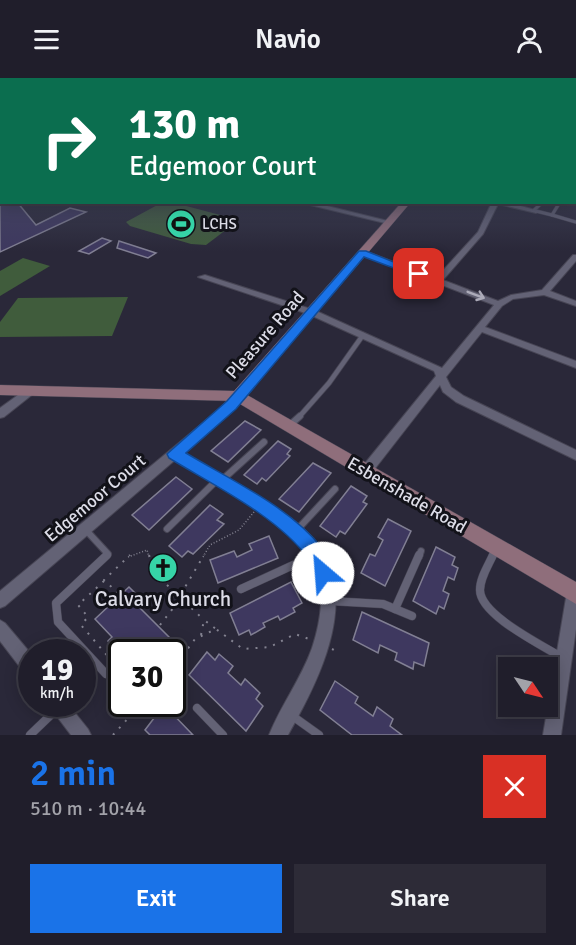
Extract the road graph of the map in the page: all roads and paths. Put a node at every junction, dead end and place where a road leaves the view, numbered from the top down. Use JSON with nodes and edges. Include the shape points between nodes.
{"nodes":[{"id":1,"x":310,"y":204,"type":"edge"},
{"id":2,"x":404,"y":204,"type":"edge"},
{"id":3,"x":496,"y":204,"type":"edge"},
{"id":4,"x":501,"y":204,"type":"edge"},
{"id":5,"x":541,"y":204,"type":"edge"},
{"id":6,"x":559,"y":204,"type":"edge"},
{"id":7,"x":535,"y":211,"type":"junction"},
{"id":8,"x":552,"y":215,"type":"junction"},
{"id":9,"x":389,"y":222,"type":"junction"},
{"id":10,"x":576,"y":222,"type":"edge"},
{"id":11,"x":362,"y":253,"type":"junction"},
{"id":12,"x":576,"y":257,"type":"edge"},
{"id":13,"x":202,"y":277,"type":"dead end"},
{"id":14,"x":438,"y":281,"type":"junction"},
{"id":15,"x":545,"y":292,"type":"junction"},
{"id":16,"x":499,"y":304,"type":"junction"},
{"id":17,"x":576,"y":304,"type":"edge"},
{"id":18,"x":311,"y":312,"type":"junction"},
{"id":19,"x":480,"y":328,"type":"junction"},
{"id":20,"x":363,"y":335,"type":"junction"},
{"id":21,"x":576,"y":365,"type":"edge"},
{"id":22,"x":441,"y":377,"type":"junction"},
{"id":23,"x":0,"y":390,"type":"edge"},
{"id":24,"x":29,"y":391,"type":"junction"},
{"id":25,"x":238,"y":396,"type":"junction"},
{"id":26,"x":0,"y":414,"type":"edge"},
{"id":27,"x":289,"y":426,"type":"junction"},
{"id":28,"x":264,"y":442,"type":"dead end"},
{"id":29,"x":175,"y":454,"type":"junction"},
{"id":30,"x":576,"y":455,"type":"edge"},
{"id":31,"x":366,"y":471,"type":"junction"},
{"id":32,"x":219,"y":481,"type":"junction"},
{"id":33,"x":335,"y":489,"type":"dead end"},
{"id":34,"x":260,"y":506,"type":"junction"},
{"id":35,"x":167,"y":529,"type":"dead end"},
{"id":36,"x":85,"y":530,"type":"junction"},
{"id":37,"x":294,"y":532,"type":"junction"},
{"id":38,"x":496,"y":547,"type":"junction"},
{"id":39,"x":421,"y":551,"type":"dead end"},
{"id":40,"x":317,"y":555,"type":"junction"},
{"id":41,"x":104,"y":580,"type":"junction"},
{"id":42,"x":241,"y":589,"type":"dead end"},
{"id":43,"x":118,"y":593,"type":"dead end"},
{"id":44,"x":575,"y":593,"type":"edge"},
{"id":45,"x":177,"y":594,"type":"junction"},
{"id":46,"x":182,"y":594,"type":"junction"},
{"id":47,"x":328,"y":600,"type":"junction"},
{"id":48,"x":0,"y":601,"type":"edge"},
{"id":49,"x":185,"y":602,"type":"junction"},
{"id":50,"x":174,"y":607,"type":"junction"},
{"id":51,"x":395,"y":609,"type":"junction"},
{"id":52,"x":412,"y":616,"type":"dead end"},
{"id":53,"x":204,"y":620,"type":"junction"},
{"id":54,"x":160,"y":625,"type":"dead end"},
{"id":55,"x":0,"y":628,"type":"edge"},
{"id":56,"x":216,"y":629,"type":"junction"},
{"id":57,"x":200,"y":636,"type":"junction"},
{"id":58,"x":71,"y":639,"type":"edge"},
{"id":59,"x":322,"y":644,"type":"junction"},
{"id":60,"x":186,"y":647,"type":"edge"},
{"id":61,"x":18,"y":651,"type":"edge"},
{"id":62,"x":340,"y":653,"type":"dead end"},
{"id":63,"x":108,"y":658,"type":"edge"},
{"id":64,"x":563,"y":658,"type":"junction"},
{"id":65,"x":96,"y":666,"type":"edge"},
{"id":66,"x":105,"y":674,"type":"dead end"},
{"id":67,"x":197,"y":708,"type":"dead end"},
{"id":68,"x":290,"y":714,"type":"junction"},
{"id":69,"x":47,"y":717,"type":"edge"},
{"id":70,"x":68,"y":717,"type":"edge"},
{"id":71,"x":129,"y":717,"type":"edge"},
{"id":72,"x":30,"y":735,"type":"edge"},
{"id":73,"x":82,"y":735,"type":"edge"},
{"id":74,"x":113,"y":735,"type":"edge"},
{"id":75,"x":223,"y":735,"type":"edge"},
{"id":76,"x":278,"y":735,"type":"edge"},
{"id":77,"x":319,"y":735,"type":"edge"},
{"id":78,"x":552,"y":735,"type":"edge"}],
"edges":[{"from":1,"to":9,"type":"street"},
{"from":2,"to":9,"type":"street","name":"Pleasure Road"},
{"from":3,"to":14,"type":"street","via":[[481,233]]},
{"from":4,"to":7,"type":"street"},
{"from":5,"to":7,"type":"lane"},
{"from":6,"to":8,"type":"lane"},
{"from":7,"to":8,"type":"lane"},
{"from":8,"to":10,"type":"lane"},
{"from":9,"to":11,"type":"street","name":"Pleasure Road"},
{"from":11,"to":14,"type":"street"},
{"from":11,"to":18,"type":"street","name":"Pleasure Road"},
{"from":12,"to":15,"type":"street"},
{"from":13,"to":18,"type":"street"},
{"from":14,"to":16,"type":"street","one_way":true},
{"from":15,"to":16,"type":"street","via":[[511,297]]},
{"from":15,"to":17,"type":"street"},
{"from":16,"to":19,"type":"street"},
{"from":18,"to":20,"type":"street"},
{"from":18,"to":25,"type":"street","name":"Pleasure Road"},
{"from":19,"to":21,"type":"street"},
{"from":19,"to":22,"type":"street"},
{"from":20,"to":22,"type":"street","via":[[438,369]]},
{"from":20,"to":27,"type":"lane","via":[[325,389]]},
{"from":22,"to":30,"type":"street","via":[[447,389],[470,405]]},
{"from":22,"to":31,"type":"street"},
{"from":23,"to":24,"type":"street","name":"Pleasure Road"},
{"from":24,"to":25,"type":"street","name":"Pleasure Road"},
{"from":24,"to":26,"type":"street"},
{"from":25,"to":27,"type":"street","name":"Esbenshade Road"},
{"from":25,"to":29,"type":"street","name":"Edgemoor Court"},
{"from":27,"to":31,"type":"street","name":"Esbenshade Road"},
{"from":28,"to":32,"type":"lane"},
{"from":29,"to":32,"type":"street"},
{"from":29,"to":36,"type":"street","name":"Edgemoor Court"},
{"from":31,"to":38,"type":"street","name":"Esbenshade Road"},
{"from":32,"to":34,"type":"street"},
{"from":32,"to":35,"type":"lane"},
{"from":33,"to":37,"type":"lane"},
{"from":34,"to":37,"type":"street"},
{"from":34,"to":46,"type":"path","via":[[239,530],[210,545]]},
{"from":36,"to":48,"type":"street","name":"Edgemoor Court"},
{"from":36,"to":58,"type":"lane","via":[[108,554],[56,603],[58,622]]},
{"from":37,"to":40,"type":"street"},
{"from":38,"to":44,"type":"street","name":"Esbenshade Road"},
{"from":38,"to":64,"type":"lane","via":[[480,590],[482,601],[491,612]]},
{"from":39,"to":51,"type":"lane"},
{"from":40,"to":42,"type":"lane"},
{"from":40,"to":47,"type":"street"},
{"from":41,"to":43,"type":"path"},
{"from":41,"to":45,"type":"path","via":[[133,552],[147,550],[156,575]]},
{"from":41,"to":63,"type":"path","via":[[78,605],[88,617],[82,622],[82,629]]},
{"from":44,"to":64,"type":"street"},
{"from":45,"to":46,"type":"path"},
{"from":45,"to":50,"type":"path"},
{"from":46,"to":49,"type":"path"},
{"from":47,"to":51,"type":"lane","via":[[383,604]]},
{"from":47,"to":59,"type":"street"},
{"from":49,"to":50,"type":"path"},
{"from":49,"to":53,"type":"path"},
{"from":50,"to":54,"type":"path"},
{"from":51,"to":52,"type":"lane"},
{"from":53,"to":56,"type":"path"},
{"from":53,"to":57,"type":"path"},
{"from":55,"to":61,"type":"street"},
{"from":56,"to":57,"type":"path"},
{"from":56,"to":59,"type":"path","via":[[243,649],[278,644],[295,634]]},
{"from":57,"to":60,"type":"path"},
{"from":59,"to":62,"type":"path"},
{"from":59,"to":68,"type":"street"},
{"from":64,"to":78,"type":"street"},
{"from":65,"to":66,"type":"lane"},
{"from":67,"to":75,"type":"lane"},
{"from":68,"to":76,"type":"street"},
{"from":68,"to":77,"type":"lane"},
{"from":69,"to":72,"type":"lane"},
{"from":70,"to":73,"type":"street"},
{"from":71,"to":74,"type":"path"}]}
